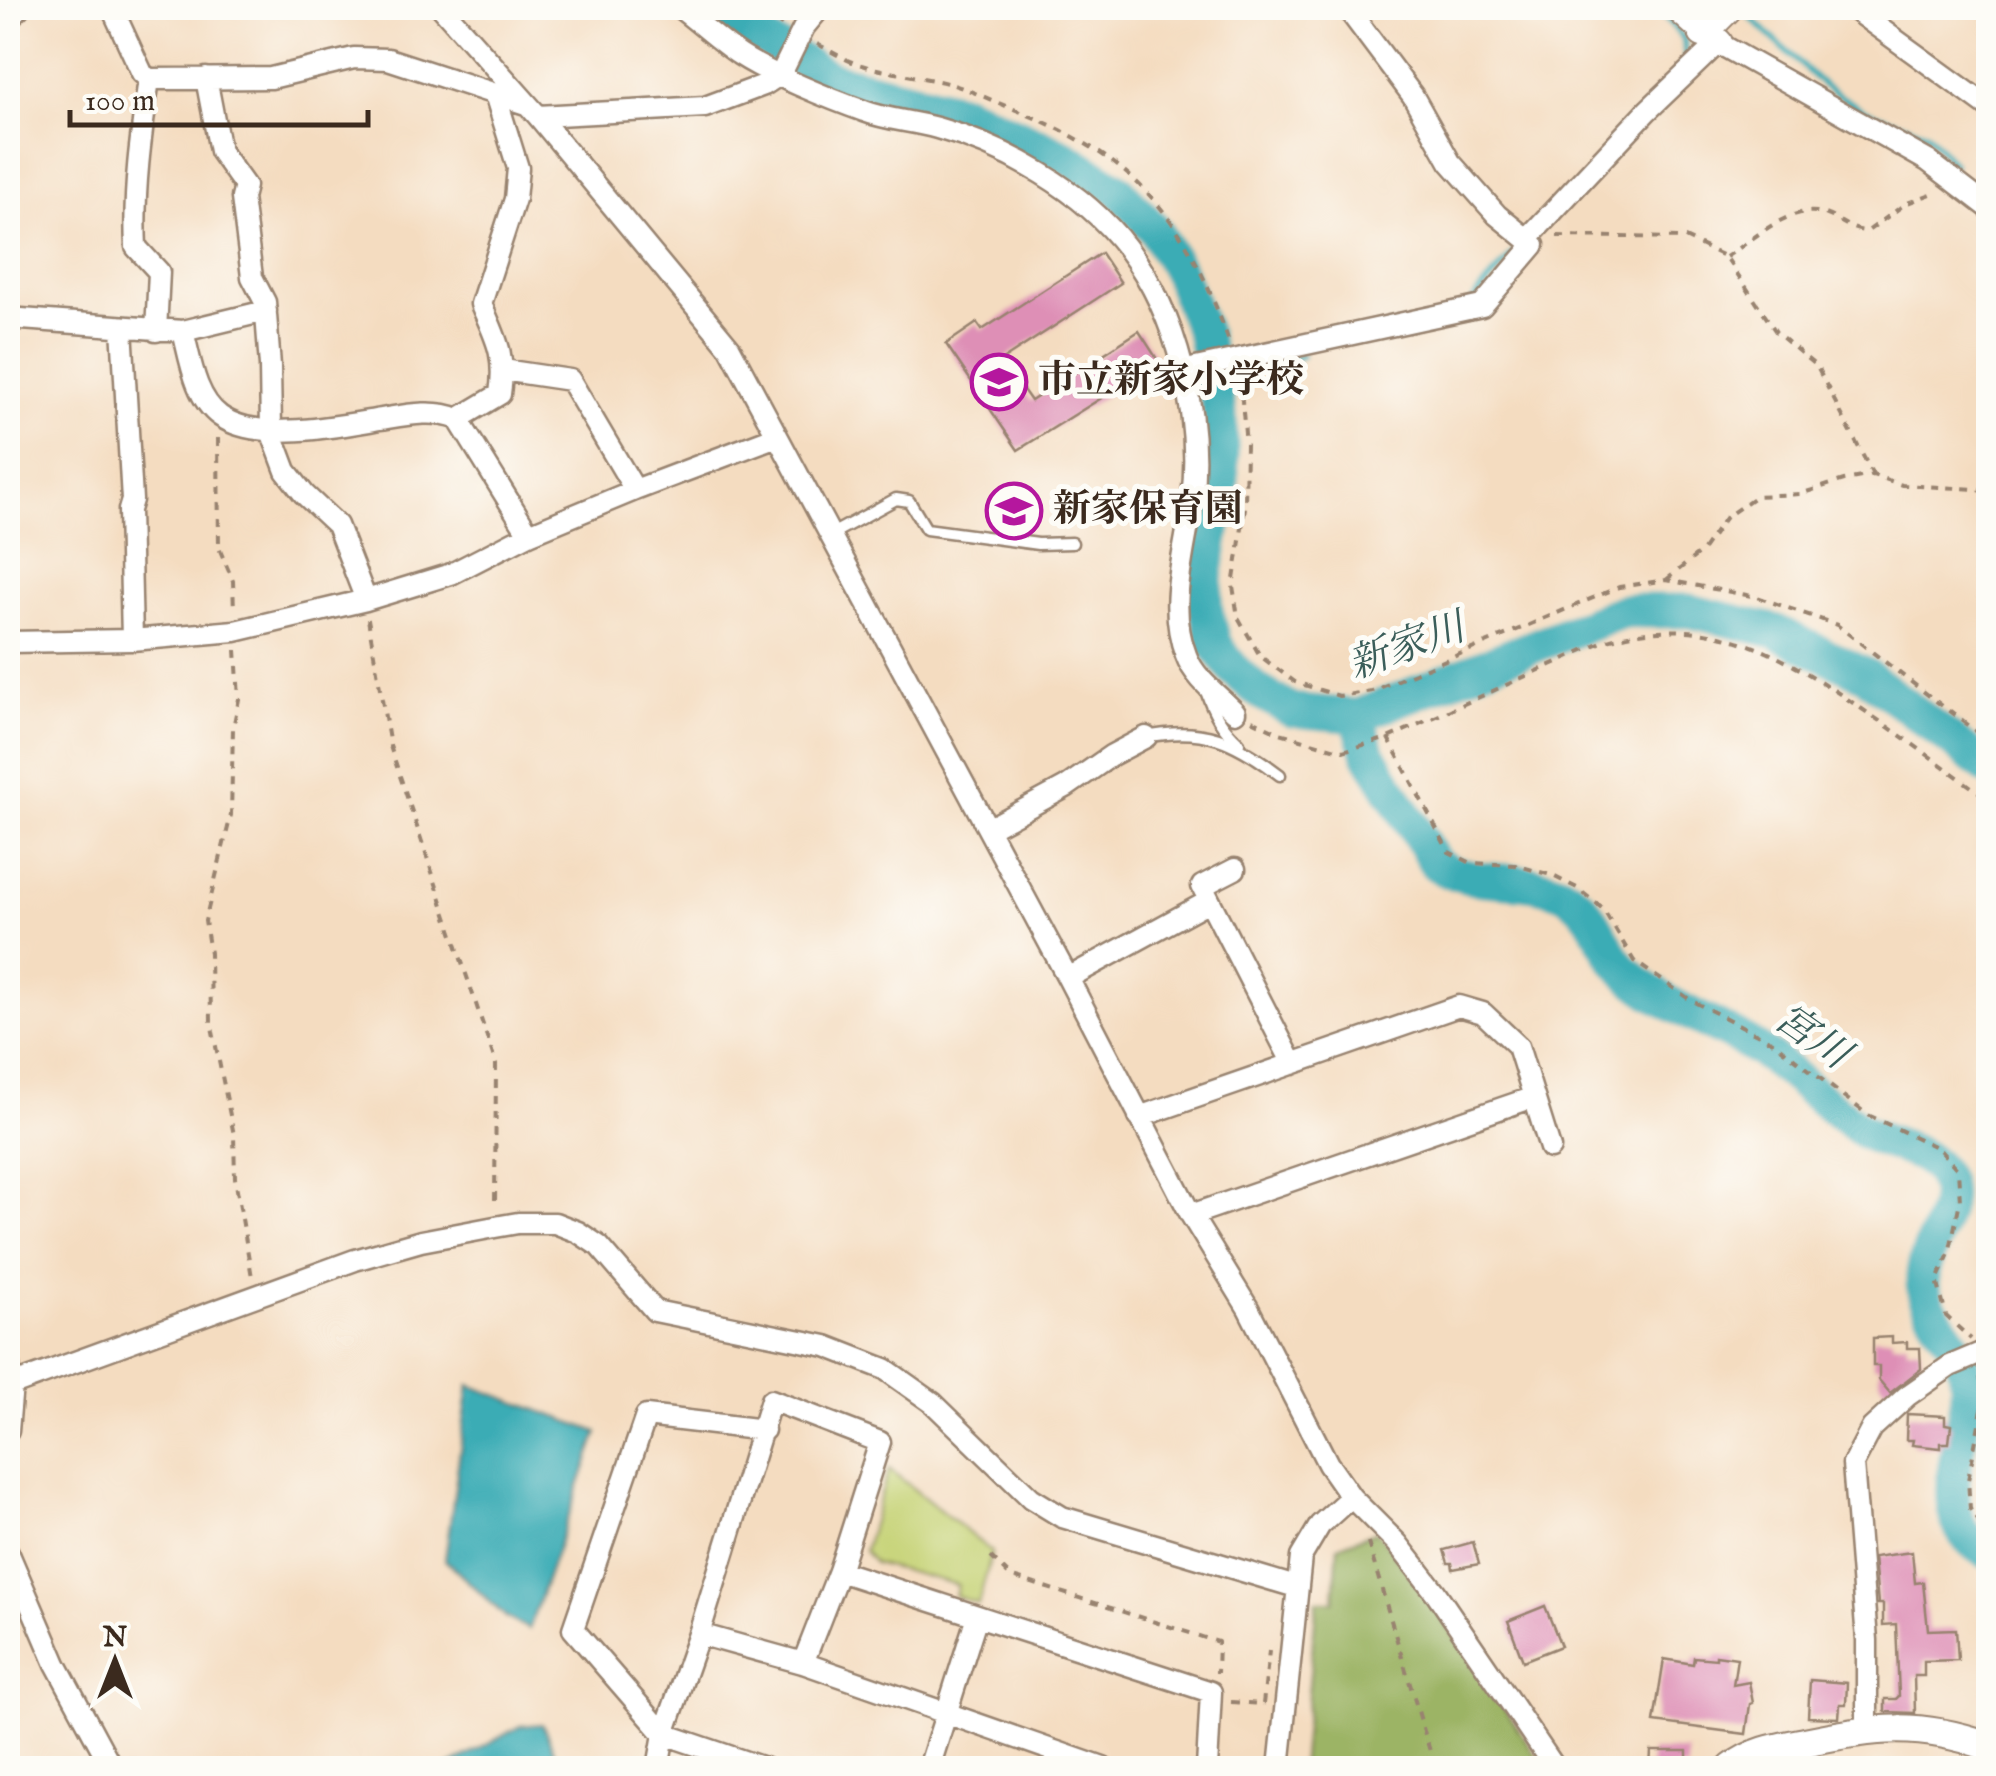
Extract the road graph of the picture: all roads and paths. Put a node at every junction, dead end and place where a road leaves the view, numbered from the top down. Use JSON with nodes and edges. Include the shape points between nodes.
{"nodes":[{"id":1,"x":19,"y":8,"type":"edge"},
{"id":2,"x":112,"y":8,"type":"edge"},
{"id":3,"x":442,"y":8,"type":"edge"},
{"id":4,"x":680,"y":8,"type":"edge"},
{"id":5,"x":751,"y":8,"type":"edge"},
{"id":6,"x":820,"y":8,"type":"edge"},
{"id":7,"x":1347,"y":8,"type":"edge"},
{"id":8,"x":1680,"y":8,"type":"edge"},
{"id":9,"x":1728,"y":8,"type":"edge"},
{"id":10,"x":1852,"y":8,"type":"edge"},
{"id":11,"x":8,"y":20,"type":"edge"},
{"id":12,"x":802,"y":31,"type":"junction"},
{"id":13,"x":1711,"y":38,"type":"junction"},
{"id":14,"x":781,"y":74,"type":"junction"},
{"id":15,"x":206,"y":78,"type":"junction"},
{"id":16,"x":149,"y":79,"type":"junction"},
{"id":17,"x":495,"y":94,"type":"junction"},
{"id":18,"x":1988,"y":107,"type":"edge"},
{"id":19,"x":534,"y":110,"type":"junction"},
{"id":20,"x":1960,"y":184,"type":"junction"},
{"id":21,"x":1988,"y":206,"type":"edge"},
{"id":22,"x":1531,"y":242,"type":"junction"},
{"id":23,"x":1726,"y":257,"type":"junction"},
{"id":24,"x":266,"y":312,"type":"junction"},
{"id":25,"x":8,"y":318,"type":"edge"},
{"id":26,"x":122,"y":327,"type":"junction"},
{"id":27,"x":156,"y":331,"type":"junction"},
{"id":28,"x":183,"y":331,"type":"junction"},
{"id":29,"x":1235,"y":359,"type":"junction"},
{"id":30,"x":502,"y":370,"type":"junction"},
{"id":31,"x":1182,"y":370,"type":"junction"},
{"id":32,"x":218,"y":413,"type":"junction"},
{"id":33,"x":458,"y":419,"type":"junction"},
{"id":34,"x":271,"y":431,"type":"junction"},
{"id":35,"x":777,"y":436,"type":"junction"},
{"id":36,"x":1873,"y":475,"type":"junction"},
{"id":37,"x":634,"y":490,"type":"junction"},
{"id":38,"x":1988,"y":493,"type":"edge"},
{"id":39,"x":528,"y":534,"type":"junction"},
{"id":40,"x":829,"y":535,"type":"junction"},
{"id":41,"x":1072,"y":544,"type":"dead end"},
{"id":42,"x":1666,"y":580,"type":"junction"},
{"id":43,"x":366,"y":600,"type":"junction"},
{"id":44,"x":235,"y":631,"type":"junction"},
{"id":45,"x":132,"y":640,"type":"junction"},
{"id":46,"x":8,"y":642,"type":"edge"},
{"id":47,"x":1202,"y":680,"type":"junction"},
{"id":48,"x":1235,"y":712,"type":"joint"},
{"id":49,"x":1146,"y":737,"type":"joint"},
{"id":50,"x":1388,"y":738,"type":"junction"},
{"id":51,"x":1988,"y":741,"type":"edge"},
{"id":52,"x":1245,"y":748,"type":"junction"},
{"id":53,"x":1280,"y":775,"type":"dead end"},
{"id":54,"x":1988,"y":800,"type":"edge"},
{"id":55,"x":988,"y":829,"type":"junction"},
{"id":56,"x":1235,"y":868,"type":"dead end"},
{"id":57,"x":1210,"y":901,"type":"junction"},
{"id":58,"x":1068,"y":978,"type":"junction"},
{"id":59,"x":1293,"y":1064,"type":"junction"},
{"id":60,"x":1534,"y":1096,"type":"junction"},
{"id":61,"x":1139,"y":1117,"type":"junction"},
{"id":62,"x":1550,"y":1148,"type":"dead end"},
{"id":63,"x":1190,"y":1216,"type":"junction"},
{"id":64,"x":495,"y":1227,"type":"junction"},
{"id":65,"x":256,"y":1296,"type":"junction"},
{"id":66,"x":1982,"y":1351,"type":"edge"},
{"id":67,"x":8,"y":1360,"type":"edge"},
{"id":68,"x":12,"y":1385,"type":"junction"},
{"id":69,"x":764,"y":1430,"type":"junction"},
{"id":70,"x":8,"y":1431,"type":"edge"},
{"id":71,"x":1351,"y":1497,"type":"junction"},
{"id":72,"x":1988,"y":1534,"type":"edge"},
{"id":73,"x":1366,"y":1535,"type":"dead end"},
{"id":74,"x":8,"y":1552,"type":"edge"},
{"id":75,"x":991,"y":1557,"type":"dead end"},
{"id":76,"x":839,"y":1571,"type":"junction"},
{"id":77,"x":1296,"y":1586,"type":"junction"},
{"id":78,"x":977,"y":1616,"type":"junction"},
{"id":79,"x":699,"y":1634,"type":"junction"},
{"id":80,"x":1266,"y":1660,"type":"dead end"},
{"id":81,"x":803,"y":1663,"type":"junction"},
{"id":82,"x":1216,"y":1697,"type":"junction"},
{"id":83,"x":947,"y":1714,"type":"junction"},
{"id":84,"x":1866,"y":1729,"type":"junction"},
{"id":85,"x":664,"y":1734,"type":"junction"},
{"id":86,"x":1988,"y":1746,"type":"edge"},
{"id":87,"x":112,"y":1768,"type":"edge"},
{"id":88,"x":658,"y":1768,"type":"edge"},
{"id":89,"x":764,"y":1768,"type":"edge"},
{"id":90,"x":929,"y":1768,"type":"edge"},
{"id":91,"x":1104,"y":1768,"type":"edge"},
{"id":92,"x":1207,"y":1768,"type":"edge"},
{"id":93,"x":1279,"y":1768,"type":"edge"},
{"id":94,"x":1435,"y":1768,"type":"edge"},
{"id":95,"x":1555,"y":1768,"type":"edge"},
{"id":96,"x":1732,"y":1768,"type":"edge"}],
"edges":[{"from":1,"to":11,"type":"street"},
{"from":2,"to":16,"type":"street"},
{"from":3,"to":19,"type":"street"},
{"from":4,"to":14,"type":"street","via":[[741,56]]},
{"from":5,"to":12,"type":"path"},
{"from":6,"to":12,"type":"street"},
{"from":7,"to":22,"type":"street","via":[[1413,96],[1450,162]]},
{"from":8,"to":13,"type":"street"},
{"from":9,"to":13,"type":"street"},
{"from":10,"to":18,"type":"street"},
{"from":12,"to":14,"type":"street"},
{"from":13,"to":20,"type":"street"},
{"from":13,"to":22,"type":"street"},
{"from":14,"to":19,"type":"street","via":[[705,106]]},
{"from":14,"to":31,"type":"street","via":[[867,112],[979,142],[1093,211],[1154,291]]},
{"from":15,"to":16,"type":"street"},
{"from":15,"to":17,"type":"street","via":[[271,78],[354,58],[388,59]]},
{"from":15,"to":24,"type":"street","via":[[220,151],[245,186],[252,277]]},
{"from":16,"to":27,"type":"street","via":[[135,227],[136,247],[159,272]]},
{"from":17,"to":19,"type":"street"},
{"from":17,"to":30,"type":"street","via":[[518,168],[515,199],[480,304],[501,346]]},
{"from":19,"to":35,"type":"street","via":[[708,317]]},
{"from":20,"to":21,"type":"street"},
{"from":20,"to":23,"type":"path","via":[[1905,204],[1868,231],[1842,226],[1830,215],[1797,212]]},
{"from":22,"to":23,"type":"path","via":[[1551,236],[1684,238]]},
{"from":22,"to":29,"type":"street","via":[[1482,306]]},
{"from":23,"to":36,"type":"path","via":[[1776,332],[1817,367]]},
{"from":24,"to":28,"type":"street"},
{"from":24,"to":34,"type":"street"},
{"from":25,"to":26,"type":"street"},
{"from":26,"to":27,"type":"street"},
{"from":26,"to":45,"type":"street"},
{"from":27,"to":28,"type":"street"},
{"from":28,"to":32,"type":"street","via":[[195,376]]},
{"from":29,"to":31,"type":"street"},
{"from":29,"to":42,"type":"path","via":[[1246,444],[1233,586],[1238,617],[1260,656],[1295,682],[1339,696],[1372,691],[1619,587]]},
{"from":30,"to":33,"type":"street","via":[[500,394]]},
{"from":30,"to":37,"type":"street","via":[[570,380]]},
{"from":31,"to":47,"type":"street","via":[[1195,462],[1176,588],[1178,632]]},
{"from":32,"to":34,"type":"street"},
{"from":32,"to":44,"type":"path","via":[[219,548],[233,581]]},
{"from":33,"to":34,"type":"street","via":[[417,414]]},
{"from":33,"to":39,"type":"street"},
{"from":34,"to":43,"type":"street","via":[[286,471],[337,525]]},
{"from":35,"to":37,"type":"street"},
{"from":35,"to":40,"type":"street"},
{"from":36,"to":38,"type":"path"},
{"from":36,"to":42,"type":"path","via":[[1800,494],[1756,496],[1724,518],[1702,551]]},
{"from":37,"to":39,"type":"street"},
{"from":39,"to":43,"type":"street","via":[[451,574]]},
{"from":40,"to":41,"type":"lane","via":[[896,500],[909,501],[926,530]]},
{"from":40,"to":55,"type":"street"},
{"from":42,"to":51,"type":"path","via":[[1758,597],[1837,625]]},
{"from":43,"to":44,"type":"street"},
{"from":43,"to":64,"type":"path","via":[[390,746],[496,1064]]},
{"from":44,"to":45,"type":"street"},
{"from":44,"to":65,"type":"path","via":[[239,699],[231,815],[205,921],[211,1022]]},
{"from":45,"to":46,"type":"street"},
{"from":47,"to":48,"type":"street"},
{"from":47,"to":52,"type":"lane","via":[[1213,712]]},
{"from":48,"to":50,"type":"path","via":[[1280,733],[1344,750]]},
{"from":49,"to":52,"type":"lane","via":[[1200,733]]},
{"from":49,"to":55,"type":"street"},
{"from":50,"to":54,"type":"path","via":[[1604,640],[1636,631],[1702,632],[1781,656]]},
{"from":50,"to":66,"type":"path","via":[[1449,852],[1471,863],[1552,875],[1578,888],[1603,910],[1634,961],[1692,1001],[1773,1042],[1868,1115],[1938,1148],[1958,1170],[1960,1201],[1938,1280],[1946,1316]]},
{"from":52,"to":53,"type":"lane"},
{"from":55,"to":58,"type":"street"},
{"from":56,"to":57,"type":"street","via":[[1202,886]]},
{"from":57,"to":58,"type":"street"},
{"from":57,"to":59,"type":"street"},
{"from":58,"to":61,"type":"street"},
{"from":59,"to":60,"type":"street","via":[[1458,1006],[1484,1012],[1518,1046]]},
{"from":59,"to":61,"type":"street"},
{"from":60,"to":62,"type":"street"},
{"from":60,"to":63,"type":"street"},
{"from":61,"to":63,"type":"street"},
{"from":63,"to":71,"type":"street"},
{"from":64,"to":65,"type":"street","via":[[405,1246]]},
{"from":64,"to":77,"type":"street","via":[[554,1224],[578,1232],[599,1246],[655,1310],[826,1346],[885,1369],[933,1403],[1030,1498],[1062,1517]]},
{"from":65,"to":68,"type":"street"},
{"from":66,"to":72,"type":"path","via":[[1984,1399],[1968,1480],[1970,1509]]},
{"from":66,"to":84,"type":"street","via":[[1907,1396],[1872,1428],[1852,1464],[1867,1640]]},
{"from":67,"to":68,"type":"street"},
{"from":68,"to":70,"type":"street"},
{"from":69,"to":76,"type":"street","via":[[771,1400],[880,1442]]},
{"from":69,"to":79,"type":"street"},
{"from":69,"to":85,"type":"street","via":[[646,1416],[573,1630]]},
{"from":71,"to":77,"type":"street","via":[[1320,1525],[1301,1557]]},
{"from":71,"to":95,"type":"street","via":[[1436,1593]]},
{"from":73,"to":94,"type":"path"},
{"from":74,"to":87,"type":"street","via":[[56,1664]]},
{"from":75,"to":82,"type":"path","via":[[1010,1576],[1218,1642]]},
{"from":76,"to":78,"type":"street"},
{"from":76,"to":81,"type":"street"},
{"from":77,"to":93,"type":"street"},
{"from":78,"to":82,"type":"street"},
{"from":78,"to":83,"type":"street"},
{"from":79,"to":81,"type":"street"},
{"from":79,"to":85,"type":"street"},
{"from":80,"to":82,"type":"path","via":[[1263,1704]]},
{"from":81,"to":83,"type":"street"},
{"from":82,"to":92,"type":"street"},
{"from":83,"to":90,"type":"street"},
{"from":83,"to":91,"type":"street"},
{"from":84,"to":86,"type":"street","via":[[1930,1730]]},
{"from":84,"to":96,"type":"street","via":[[1766,1750]]},
{"from":85,"to":88,"type":"street"},
{"from":85,"to":89,"type":"street"}]}
